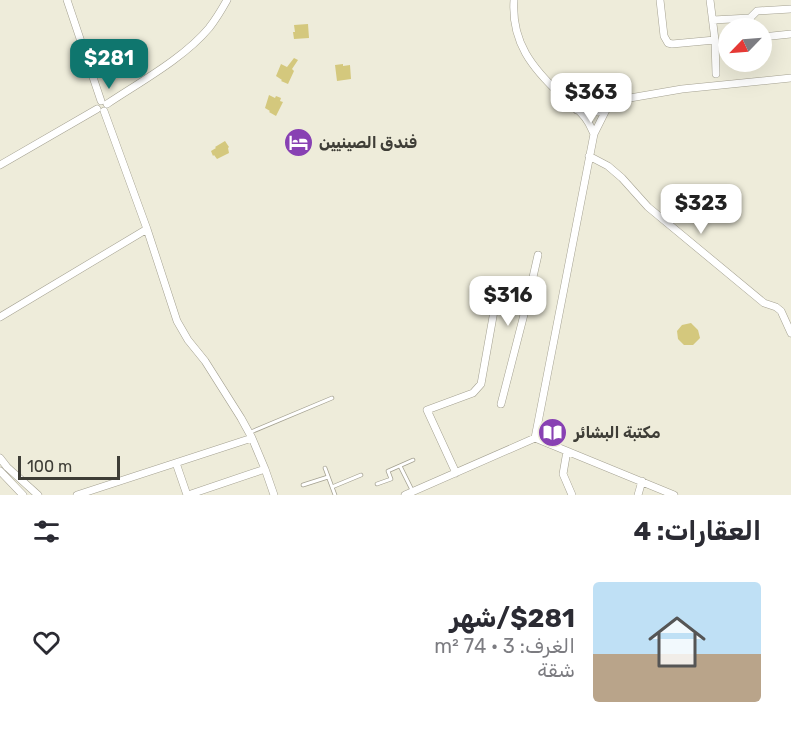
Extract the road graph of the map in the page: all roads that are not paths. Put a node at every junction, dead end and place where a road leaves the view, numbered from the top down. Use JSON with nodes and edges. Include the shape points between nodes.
{"nodes":[{"id":1,"x":67,"y":0,"type":"edge"},
{"id":2,"x":227,"y":0,"type":"edge"},
{"id":3,"x":514,"y":0,"type":"edge"},
{"id":4,"x":660,"y":0,"type":"edge"},
{"id":5,"x":710,"y":0,"type":"edge"},
{"id":6,"x":791,"y":9,"type":"edge"},
{"id":7,"x":750,"y":18,"type":"edge"},
{"id":8,"x":713,"y":20,"type":"junction"},
{"id":9,"x":718,"y":20,"type":"edge"},
{"id":10,"x":791,"y":34,"type":"edge"},
{"id":11,"x":772,"y":36,"type":"edge"},
{"id":12,"x":715,"y":40,"type":"junction"},
{"id":13,"x":716,"y":74,"type":"dead end"},
{"id":14,"x":791,"y":78,"type":"edge"},
{"id":15,"x":102,"y":106,"type":"junction"},
{"id":16,"x":577,"y":110,"type":"junction"},
{"id":17,"x":606,"y":110,"type":"junction"},
{"id":18,"x":594,"y":134,"type":"junction"},
{"id":19,"x":589,"y":156,"type":"junction"},
{"id":20,"x":0,"y":165,"type":"edge"},
{"id":21,"x":147,"y":229,"type":"junction"},
{"id":22,"x":538,"y":255,"type":"dead end"},
{"id":23,"x":528,"y":299,"type":"junction"},
{"id":24,"x":1,"y":312,"type":"edge"},
{"id":25,"x":791,"y":333,"type":"edge"},
{"id":26,"x":332,"y":398,"type":"dead end"},
{"id":27,"x":501,"y":404,"type":"dead end"},
{"id":28,"x":250,"y":436,"type":"junction"},
{"id":29,"x":535,"y":438,"type":"junction"},
{"id":30,"x":567,"y":451,"type":"junction"},
{"id":31,"x":0,"y":458,"type":"edge"},
{"id":32,"x":413,"y":460,"type":"dead end"},
{"id":33,"x":176,"y":463,"type":"junction"},
{"id":34,"x":400,"y":466,"type":"junction"},
{"id":35,"x":324,"y":468,"type":"dead end"},
{"id":36,"x":265,"y":469,"type":"junction"},
{"id":37,"x":0,"y":471,"type":"edge"},
{"id":38,"x":456,"y":473,"type":"junction"},
{"id":39,"x":361,"y":475,"type":"dead end"},
{"id":40,"x":328,"y":477,"type":"junction"},
{"id":41,"x":642,"y":482,"type":"junction"},
{"id":42,"x":377,"y":484,"type":"dead end"},
{"id":43,"x":303,"y":485,"type":"dead end"},
{"id":44,"x":332,"y":487,"type":"junction"},
{"id":45,"x":409,"y":494,"type":"edge"},
{"id":46,"x":22,"y":495,"type":"edge"},
{"id":47,"x":38,"y":495,"type":"edge"},
{"id":48,"x":77,"y":495,"type":"edge"},
{"id":49,"x":188,"y":495,"type":"edge"},
{"id":50,"x":274,"y":495,"type":"edge"},
{"id":51,"x":336,"y":495,"type":"edge"},
{"id":52,"x":572,"y":495,"type":"edge"},
{"id":53,"x":638,"y":495,"type":"edge"},
{"id":54,"x":674,"y":495,"type":"edge"}],
"edges":[{"from":1,"to":15,"type":"street"},
{"from":2,"to":15,"type":"street","via":[[200,38]]},
{"from":3,"to":16,"type":"street","via":[[514,27],[530,61]]},
{"from":4,"to":12,"type":"street","via":[[668,43]]},
{"from":5,"to":8,"type":"street"},
{"from":6,"to":7,"type":"street","via":[[757,11]]},
{"from":8,"to":9,"type":"street"},
{"from":8,"to":12,"type":"street"},
{"from":10,"to":11,"type":"street"},
{"from":12,"to":13,"type":"street"},
{"from":14,"to":17,"type":"street","via":[[624,99]]},
{"from":15,"to":20,"type":"street"},
{"from":15,"to":21,"type":"street"},
{"from":16,"to":17,"type":"street"},
{"from":16,"to":18,"type":"street"},
{"from":17,"to":18,"type":"street"},
{"from":18,"to":19,"type":"street"},
{"from":19,"to":25,"type":"street","via":[[608,166],[648,207],[764,303],[781,310]]},
{"from":19,"to":29,"type":"street"},
{"from":21,"to":24,"type":"street"},
{"from":21,"to":28,"type":"street","via":[[177,321]]},
{"from":22,"to":23,"type":"street"},
{"from":23,"to":27,"type":"street"},
{"from":23,"to":38,"type":"street","via":[[494,311],[481,384],[472,393],[427,410]]},
{"from":26,"to":28,"type":"lane"},
{"from":28,"to":33,"type":"street"},
{"from":28,"to":36,"type":"street"},
{"from":29,"to":30,"type":"street"},
{"from":29,"to":38,"type":"street"},
{"from":30,"to":41,"type":"street"},
{"from":30,"to":52,"type":"street","via":[[563,474]]},
{"from":31,"to":47,"type":"street"},
{"from":32,"to":34,"type":"lane"},
{"from":33,"to":48,"type":"street"},
{"from":33,"to":49,"type":"street"},
{"from":34,"to":42,"type":"lane","via":[[388,471],[391,478]]},
{"from":34,"to":45,"type":"lane"},
{"from":35,"to":40,"type":"lane"},
{"from":36,"to":49,"type":"street"},
{"from":36,"to":50,"type":"street"},
{"from":37,"to":46,"type":"street"},
{"from":38,"to":45,"type":"street"},
{"from":39,"to":44,"type":"lane"},
{"from":40,"to":43,"type":"lane"},
{"from":40,"to":44,"type":"lane"},
{"from":41,"to":53,"type":"street"},
{"from":41,"to":54,"type":"street"},
{"from":44,"to":51,"type":"lane"}]}
